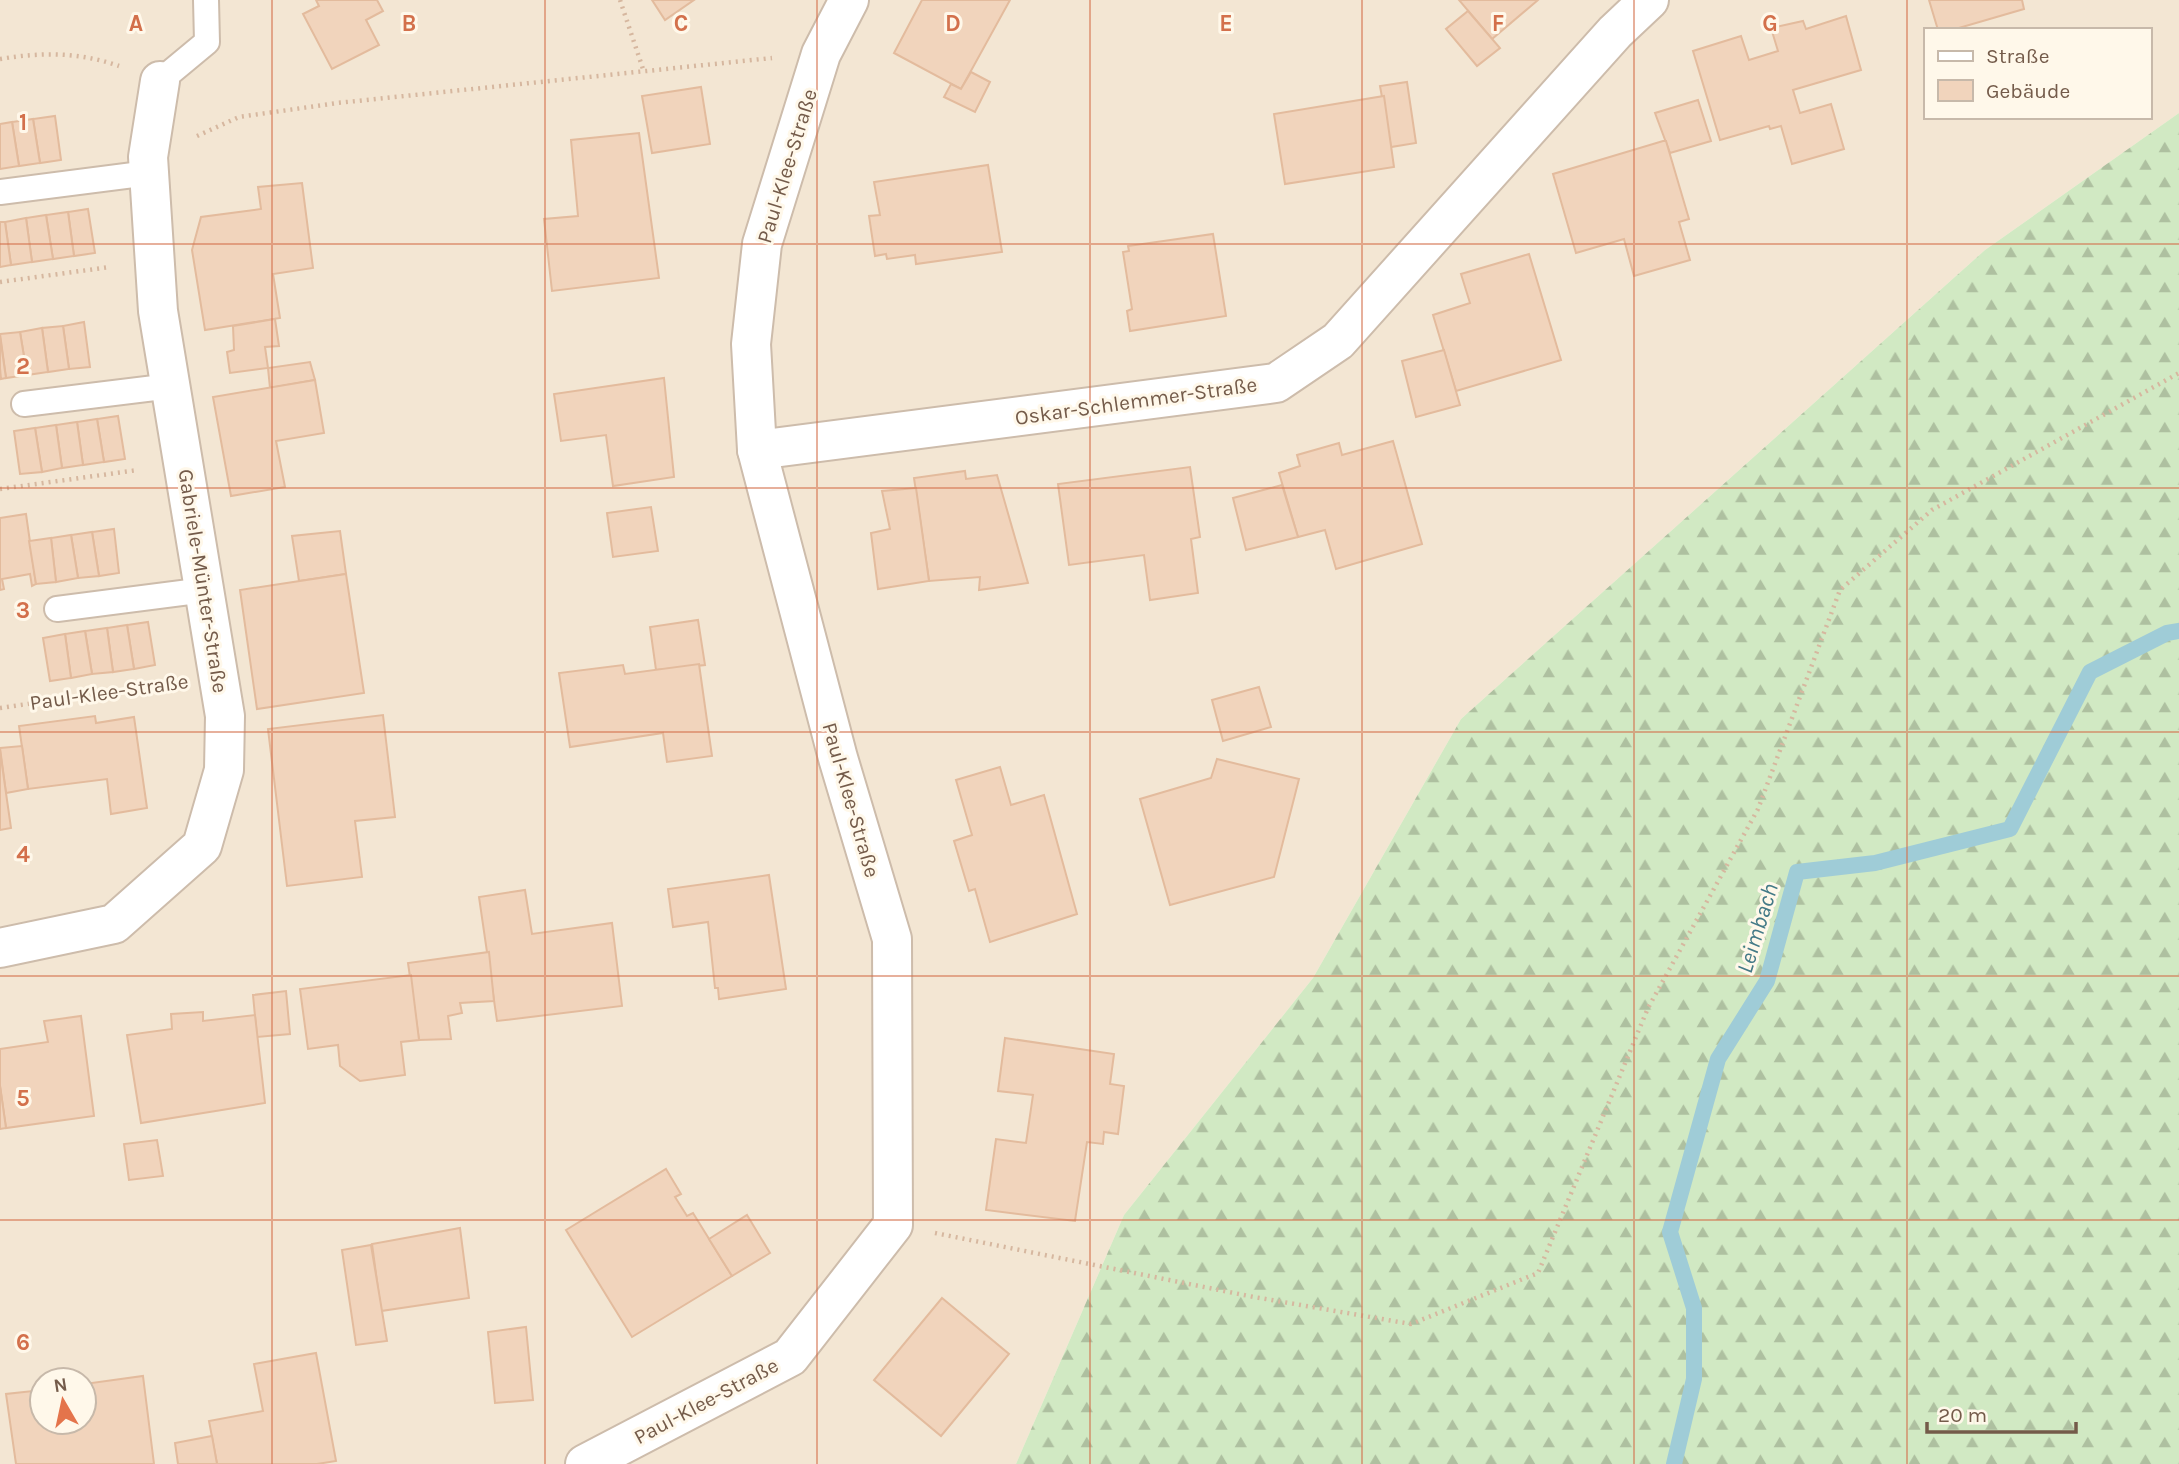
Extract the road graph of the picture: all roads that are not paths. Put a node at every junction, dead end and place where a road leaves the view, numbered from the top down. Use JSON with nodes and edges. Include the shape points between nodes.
{"nodes":[{"id":1,"x":206,"y":0,"type":"edge"},
{"id":2,"x":849,"y":0,"type":"edge"},
{"id":3,"x":1649,"y":0,"type":"edge"},
{"id":4,"x":160,"y":81,"type":"joint"},
{"id":5,"x":149,"y":173,"type":"junction"},
{"id":6,"x":0,"y":192,"type":"edge"},
{"id":7,"x":171,"y":386,"type":"junction"},
{"id":8,"x":24,"y":404,"type":"dead end"},
{"id":9,"x":757,"y":450,"type":"junction"},
{"id":10,"x":205,"y":590,"type":"junction"},
{"id":11,"x":57,"y":608,"type":"dead end"},
{"id":12,"x":0,"y":948,"type":"edge"},
{"id":13,"x":585,"y":1464,"type":"edge"}],
"edges":[{"from":1,"to":4,"type":"lane","via":[[207,42]]},
{"from":2,"to":9,"type":"street","name":"Paul-Klee-Straße","via":[[821,54],[762,244],[751,344]]},
{"from":3,"to":9,"type":"street","name":"Oskar-Schlemmer-Straße","via":[[1615,32],[1338,341],[1276,383]]},
{"from":4,"to":5,"type":"street","name":"Gabriele-Münter-Straße"},
{"from":5,"to":6,"type":"lane"},
{"from":5,"to":7,"type":"street","name":"Gabriele-Münter-Straße","via":[[158,311]]},
{"from":7,"to":8,"type":"lane"},
{"from":7,"to":10,"type":"street","name":"Gabriele-Münter-Straße"},
{"from":9,"to":13,"type":"street","name":"Paul-Klee-Straße","via":[[838,758],[892,939],[893,1225],[790,1357]]},
{"from":10,"to":11,"type":"lane"},
{"from":10,"to":12,"type":"street","name":"Gabriele-Münter-Straße","via":[[225,716],[224,770],[202,846],[114,924]]}]}
